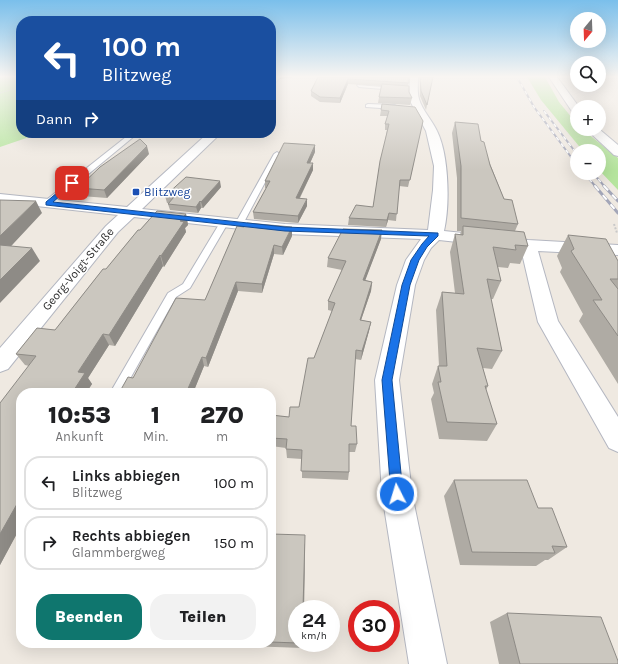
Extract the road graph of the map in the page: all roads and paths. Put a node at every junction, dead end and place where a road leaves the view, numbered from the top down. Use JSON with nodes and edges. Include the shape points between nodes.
{"nodes":[{"id":1,"x":416,"y":108,"type":"edge"},
{"id":2,"x":600,"y":136,"type":"edge"},
{"id":3,"x":129,"y":138,"type":"edge"},
{"id":4,"x":210,"y":138,"type":"edge"},
{"id":5,"x":618,"y":152,"type":"edge"},
{"id":6,"x":277,"y":154,"type":"edge"},
{"id":7,"x":0,"y":198,"type":"edge"},
{"id":8,"x":48,"y":203,"type":"junction"},
{"id":9,"x":129,"y":212,"type":"junction"},
{"id":10,"x":231,"y":224,"type":"junction"},
{"id":11,"x":614,"y":224,"type":"dead end"},
{"id":12,"x":435,"y":235,"type":"junction"},
{"id":13,"x":618,"y":237,"type":"edge"},
{"id":14,"x":528,"y":245,"type":"junction"},
{"id":15,"x":618,"y":250,"type":"edge"},
{"id":16,"x":0,"y":363,"type":"edge"},
{"id":17,"x":119,"y":388,"type":"edge"},
{"id":18,"x":618,"y":440,"type":"edge"},
{"id":19,"x":428,"y":664,"type":"edge"}],
"edges":[{"from":1,"to":12,"type":"street","via":[[432,131],[440,166],[438,224]]},
{"from":2,"to":5,"type":"main road"},
{"from":3,"to":8,"type":"lane"},
{"from":4,"to":9,"type":"street","name":"Georg-Voigt-Straße"},
{"from":6,"to":10,"type":"lane"},
{"from":7,"to":8,"type":"street"},
{"from":8,"to":9,"type":"street"},
{"from":9,"to":10,"type":"street"},
{"from":9,"to":16,"type":"street","name":"Georg-Voigt-Straße","via":[[112,228]]},
{"from":10,"to":12,"type":"street","via":[[325,232]]},
{"from":10,"to":17,"type":"lane","via":[[187,286],[172,296]]},
{"from":11,"to":13,"type":"path"},
{"from":12,"to":14,"type":"street"},
{"from":12,"to":19,"type":"street","via":[[424,245],[415,260],[406,285],[387,380],[397,494]]},
{"from":14,"to":15,"type":"street"},
{"from":14,"to":18,"type":"street","via":[[548,322]]}]}
